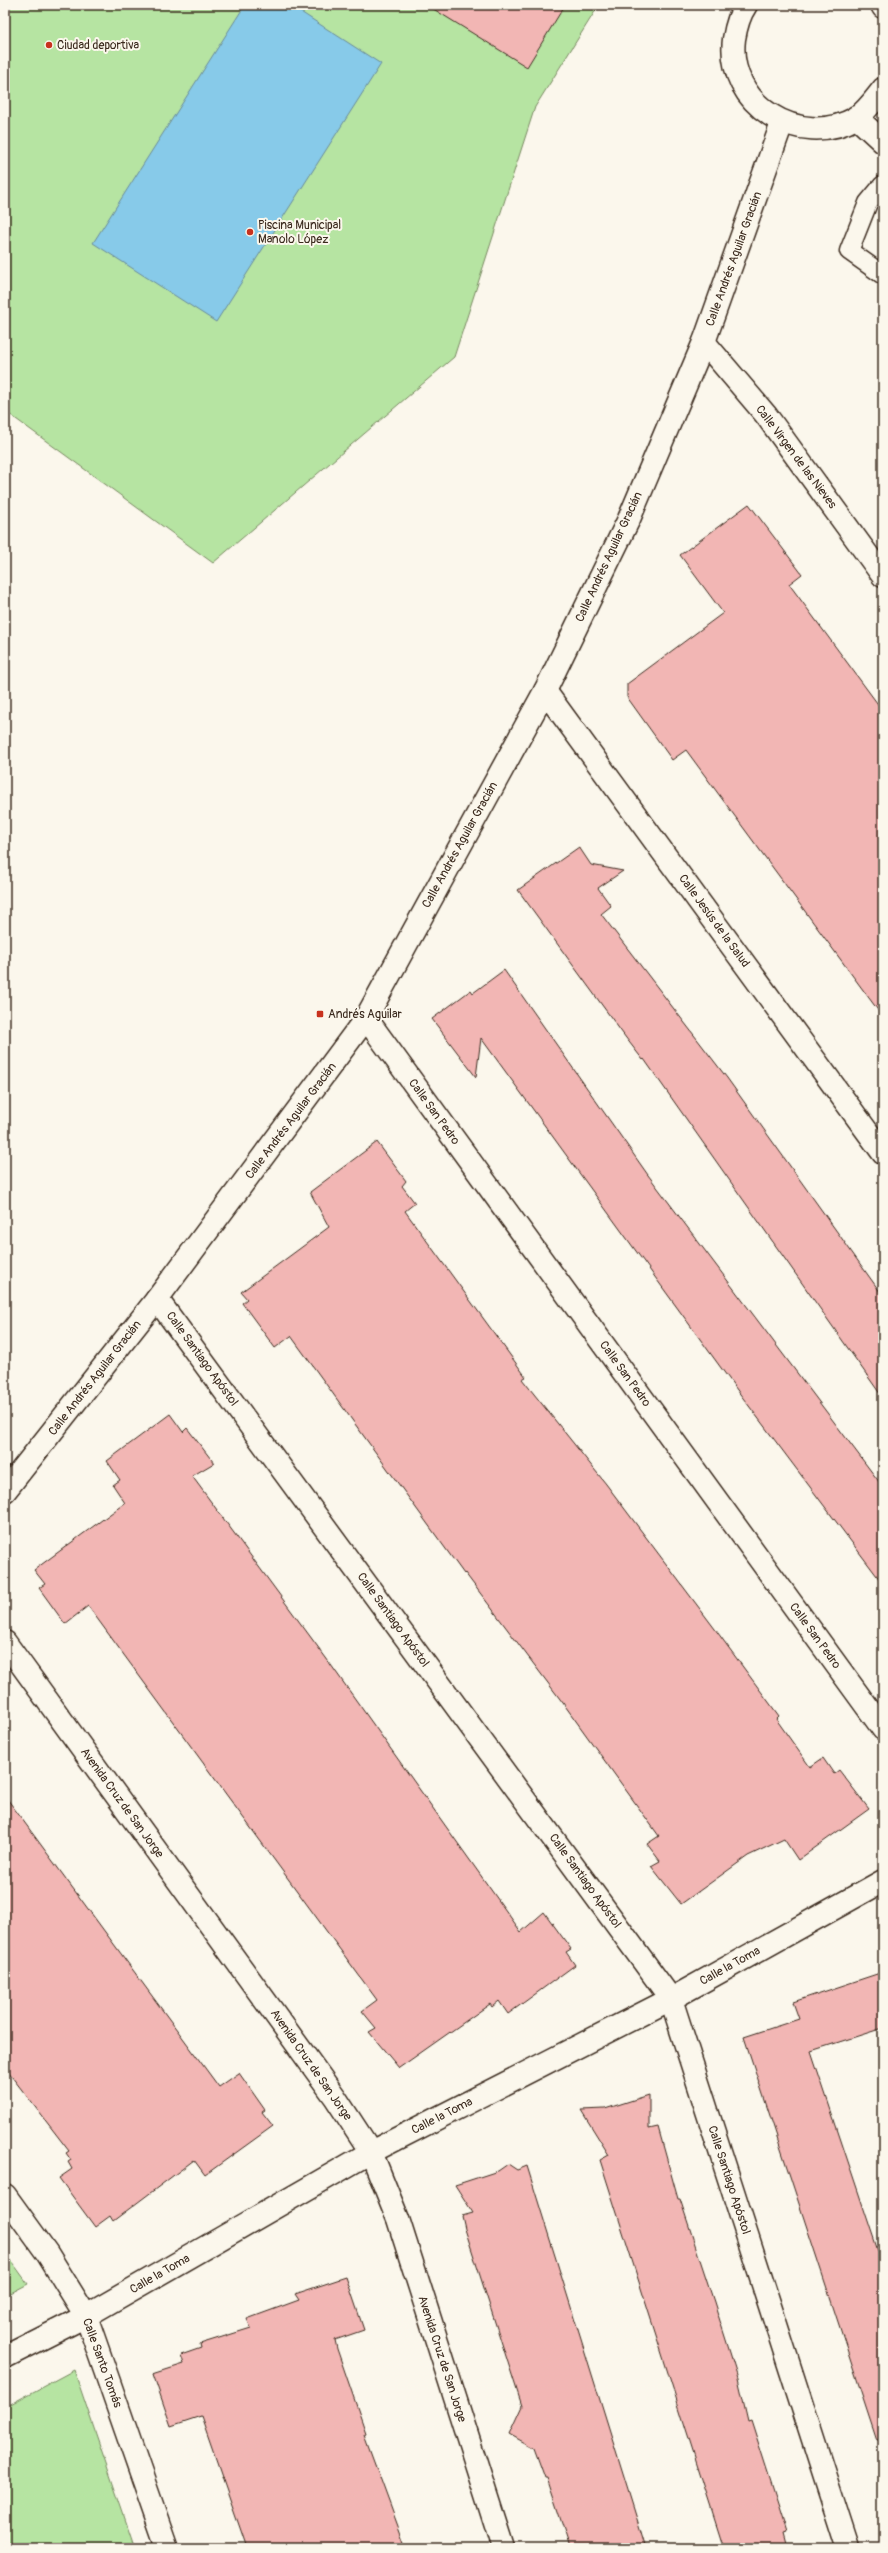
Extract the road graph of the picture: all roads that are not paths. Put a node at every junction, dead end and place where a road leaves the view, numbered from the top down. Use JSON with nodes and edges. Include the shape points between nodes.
{"nodes":[{"id":1,"x":746,"y":5,"type":"edge"},
{"id":2,"x":883,"y":89,"type":"edge"},
{"id":3,"x":856,"y":117,"type":"junction"},
{"id":4,"x":782,"y":123,"type":"junction"},
{"id":5,"x":883,"y":142,"type":"edge"},
{"id":6,"x":883,"y":185,"type":"edge"},
{"id":7,"x":883,"y":275,"type":"edge"},
{"id":8,"x":704,"y":342,"type":"junction"},
{"id":9,"x":883,"y":576,"type":"edge"},
{"id":10,"x":545,"y":691,"type":"junction"},
{"id":11,"x":366,"y":1018,"type":"junction"},
{"id":12,"x":883,"y":1153,"type":"edge"},
{"id":13,"x":158,"y":1299,"type":"junction"},
{"id":14,"x":5,"y":1491,"type":"edge"},
{"id":15,"x":5,"y":1642,"type":"edge"},
{"id":16,"x":883,"y":1729,"type":"edge"},
{"id":17,"x":883,"y":1880,"type":"edge"},
{"id":18,"x":671,"y":1999,"type":"junction"},
{"id":19,"x":372,"y":2152,"type":"junction"},
{"id":20,"x":5,"y":2195,"type":"edge"},
{"id":21,"x":86,"y":2316,"type":"junction"},
{"id":22,"x":5,"y":2357,"type":"edge"},
{"id":23,"x":167,"y":2548,"type":"edge"},
{"id":24,"x":503,"y":2548,"type":"edge"},
{"id":25,"x":848,"y":2548,"type":"edge"}],
"edges":[{"from":1,"to":4,"type":"street","via":[[736,28],[733,49],[736,68],[742,86],[753,101],[766,114]]},
{"from":2,"to":3,"type":"street"},
{"from":3,"to":4,"type":"street","via":[[833,127],[807,129]]},
{"from":3,"to":5,"type":"street"},
{"from":4,"to":8,"type":"street","name":"Calle Andrés Aguilar Gracián"},
{"from":6,"to":7,"type":"lane","via":[[868,203],[849,250]]},
{"from":8,"to":9,"type":"street","name":"Calle Virgen de las Nieves","via":[[766,415]]},
{"from":8,"to":10,"type":"street","name":"Calle Andrés Aguilar Gracián","via":[[629,519]]},
{"from":10,"to":11,"type":"street","name":"Calle Andrés Aguilar Gracián"},
{"from":10,"to":12,"type":"street","name":"Calle Jesús de la Salud"},
{"from":11,"to":13,"type":"street","name":"Calle Andrés Aguilar Gracián"},
{"from":11,"to":16,"type":"street","name":"Calle San Pedro"},
{"from":13,"to":14,"type":"street","name":"Calle Andrés Aguilar Gracián"},
{"from":13,"to":18,"type":"street","name":"Calle Santiago Apóstol"},
{"from":15,"to":19,"type":"street","name":"Avenida Cruz de San Jorge","via":[[335,2096]]},
{"from":17,"to":18,"type":"street","name":"Calle la Toma"},
{"from":18,"to":19,"type":"street","name":"Calle la Toma"},
{"from":18,"to":25,"type":"street","name":"Calle Santiago Apóstol"},
{"from":19,"to":21,"type":"street","name":"Calle la Toma"},
{"from":19,"to":24,"type":"street","name":"Avenida Cruz de San Jorge","via":[[398,2219]]},
{"from":20,"to":21,"type":"street","name":"Calle Santo Tomás","via":[[47,2253]]},
{"from":21,"to":22,"type":"street","name":"Calle la Toma"},
{"from":21,"to":23,"type":"street","name":"Calle Santo Tomás"}]}
